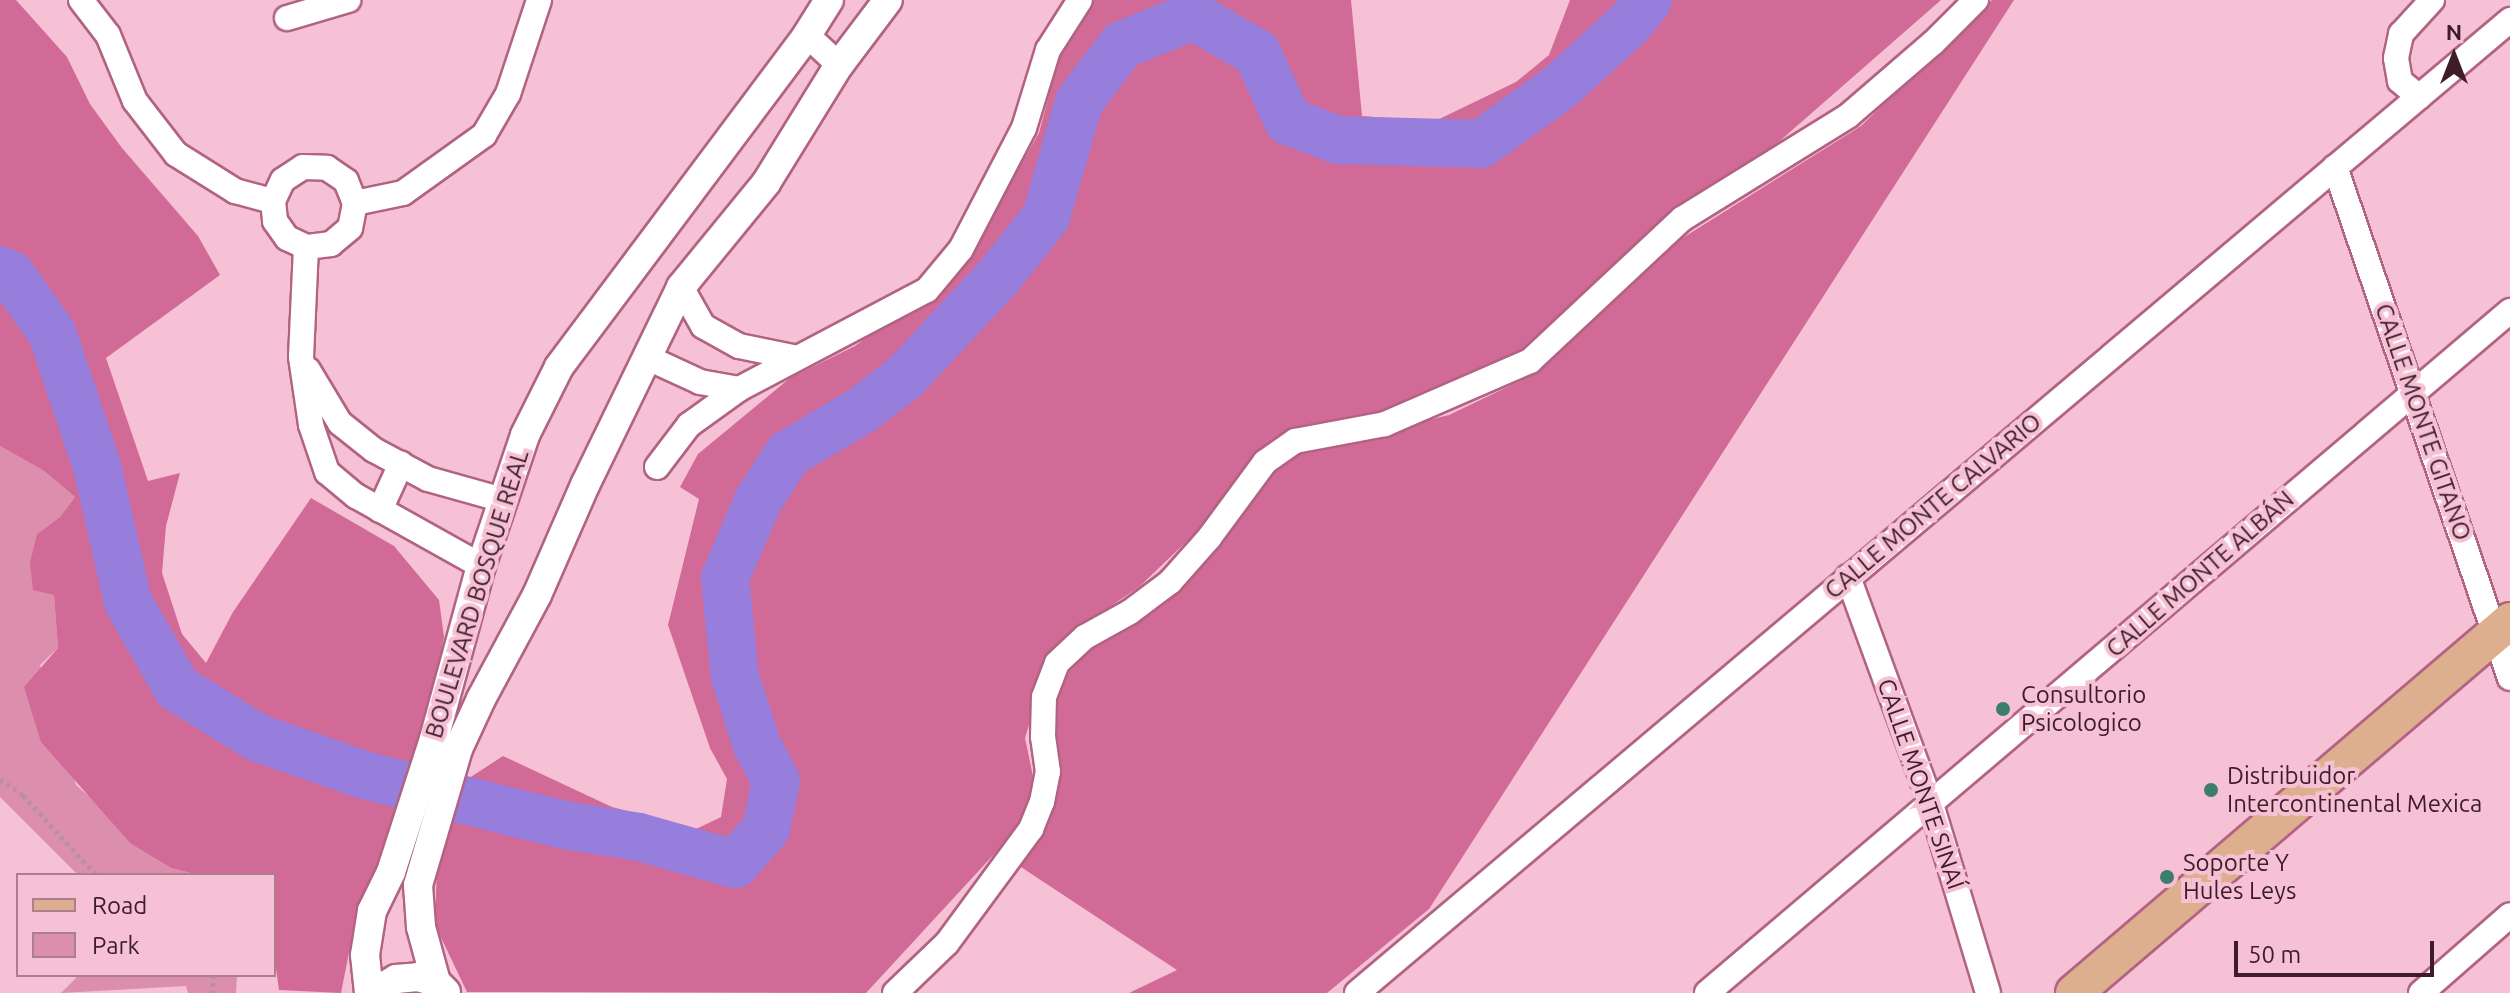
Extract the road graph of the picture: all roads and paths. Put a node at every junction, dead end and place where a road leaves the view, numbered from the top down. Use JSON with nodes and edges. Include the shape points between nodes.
{"nodes":[{"id":1,"x":81,"y":0,"type":"edge"},
{"id":2,"x":348,"y":0,"type":"edge"},
{"id":3,"x":539,"y":0,"type":"edge"},
{"id":4,"x":829,"y":0,"type":"edge"},
{"id":5,"x":888,"y":0,"type":"edge"},
{"id":6,"x":1080,"y":0,"type":"edge"},
{"id":7,"x":1976,"y":0,"type":"edge"},
{"id":8,"x":2432,"y":0,"type":"edge"},
{"id":9,"x":287,"y":18,"type":"dead end"},
{"id":10,"x":2510,"y":20,"type":"edge"},
{"id":11,"x":807,"y":35,"type":"junction"},
{"id":12,"x":839,"y":65,"type":"junction"},
{"id":13,"x":2419,"y":97,"type":"junction"},
{"id":14,"x":2335,"y":167,"type":"junction"},
{"id":15,"x":273,"y":201,"type":"junction"},
{"id":16,"x":355,"y":203,"type":"junction"},
{"id":17,"x":306,"y":247,"type":"junction"},
{"id":18,"x":681,"y":287,"type":"junction"},
{"id":19,"x":2510,"y":311,"type":"edge"},
{"id":20,"x":301,"y":357,"type":"junction"},
{"id":21,"x":646,"y":357,"type":"junction"},
{"id":22,"x":793,"y":357,"type":"junction"},
{"id":23,"x":739,"y":389,"type":"junction"},
{"id":24,"x":2413,"y":392,"type":"junction"},
{"id":25,"x":401,"y":464,"type":"junction"},
{"id":26,"x":657,"y":467,"type":"dead end"},
{"id":27,"x":503,"y":500,"type":"junction"},
{"id":28,"x":380,"y":510,"type":"junction"},
{"id":29,"x":481,"y":566,"type":"junction"},
{"id":30,"x":1848,"y":577,"type":"junction"},
{"id":31,"x":2503,"y":627,"type":"edge"},
{"id":32,"x":2510,"y":678,"type":"edge"},
{"id":33,"x":446,"y":744,"type":"junction"},
{"id":34,"x":0,"y":779,"type":"edge"},
{"id":35,"x":1931,"y":804,"type":"junction"},
{"id":36,"x":94,"y":873,"type":"edge"},
{"id":37,"x":2510,"y":915,"type":"edge"},
{"id":38,"x":441,"y":987,"type":"edge"},
{"id":39,"x":1359,"y":992,"type":"edge"},
{"id":40,"x":370,"y":993,"type":"edge"},
{"id":41,"x":895,"y":993,"type":"edge"},
{"id":42,"x":1707,"y":993,"type":"edge"},
{"id":43,"x":1988,"y":993,"type":"edge"},
{"id":44,"x":2074,"y":993,"type":"edge"},
{"id":45,"x":2421,"y":993,"type":"edge"}],
"edges":[{"from":1,"to":15,"type":"street","via":[[108,35],[135,101],[176,154],[235,191]]},
{"from":2,"to":9,"type":"street"},
{"from":3,"to":16,"type":"street","via":[[508,94],[484,135],[403,193]]},
{"from":4,"to":11,"type":"street","name":"BOULEVARD BOSQUE REAL"},
{"from":5,"to":12,"type":"street","name":"BOULEVARD BOSQUE REAL"},
{"from":6,"to":22,"type":"street","via":[[1048,50],[1024,128],[961,249],[927,290]]},
{"from":7,"to":41,"type":"street","via":[[1848,116],[1682,219],[1530,361],[1385,424],[1295,441],[1265,462],[1170,582],[1085,637],[1057,663],[1044,697],[1048,772],[1031,829],[947,943]]},
{"from":8,"to":13,"type":"street","via":[[2401,34],[2396,58],[2400,81]]},
{"from":10,"to":13,"type":"street","name":"CALLE MONTE CALVARIO"},
{"from":11,"to":12,"type":"street"},
{"from":11,"to":27,"type":"street","name":"BOULEVARD BOSQUE REAL","via":[[559,367],[525,435]]},
{"from":12,"to":18,"type":"street","name":"BOULEVARD BOSQUE REAL","via":[[766,183]]},
{"from":13,"to":14,"type":"street","name":"CALLE MONTE CALVARIO"},
{"from":14,"to":24,"type":"street","name":"CALLE MONTE GITANO"},
{"from":14,"to":30,"type":"street","name":"CALLE MONTE CALVARIO"},
{"from":15,"to":16,"type":"street","via":[[283,180],[303,167],[327,168],[346,181]]},
{"from":15,"to":17,"type":"street","via":[[275,221],[287,238]]},
{"from":16,"to":17,"type":"street","via":[[350,228],[331,244]]},
{"from":17,"to":20,"type":"street"},
{"from":18,"to":21,"type":"street","name":"BOULEVARD BOSQUE REAL"},
{"from":18,"to":22,"type":"street","via":[[703,326],[739,346]]},
{"from":19,"to":24,"type":"street","name":"CALLE MONTE ALBÁN"},
{"from":20,"to":25,"type":"street","via":[[340,423]]},
{"from":20,"to":28,"type":"street","via":[[311,425],[327,472]]},
{"from":21,"to":23,"type":"street","via":[[700,382]]},
{"from":21,"to":33,"type":"street","name":"BOULEVARD BOSQUE REAL","via":[[537,595]]},
{"from":22,"to":23,"type":"street"},
{"from":23,"to":26,"type":"street","via":[[689,425]]},
{"from":24,"to":31,"type":"street","name":"CALLE MONTE GITANO"},
{"from":24,"to":35,"type":"street","name":"CALLE MONTE ALBÁN"},
{"from":25,"to":27,"type":"street","via":[[428,479]]},
{"from":25,"to":28,"type":"street"},
{"from":27,"to":29,"type":"street","name":"BOULEVARD BOSQUE REAL"},
{"from":28,"to":29,"type":"street"},
{"from":29,"to":33,"type":"street","name":"BOULEVARD BOSQUE REAL"},
{"from":30,"to":35,"type":"street","name":"CALLE MONTE SINAÍ"},
{"from":30,"to":39,"type":"street","name":"CALLE MONTE CALVARIO"},
{"from":31,"to":32,"type":"street","name":"CALLE MONTE GITANO"},
{"from":31,"to":44,"type":"main road"},
{"from":33,"to":38,"type":"street","name":"BOULEVARD BOSQUE REAL","via":[[418,885],[421,927]]},
{"from":33,"to":40,"type":"street","name":"BOULEVARD BOSQUE REAL","via":[[372,911],[365,955]]},
{"from":34,"to":36,"type":"path","via":[[23,795]]},
{"from":35,"to":42,"type":"street","name":"CALLE MONTE ALBÁN"},
{"from":35,"to":43,"type":"street","name":"CALLE MONTE SINAÍ"},
{"from":37,"to":45,"type":"street"},
{"from":38,"to":40,"type":"street","via":[[428,978],[396,979]]}]}
